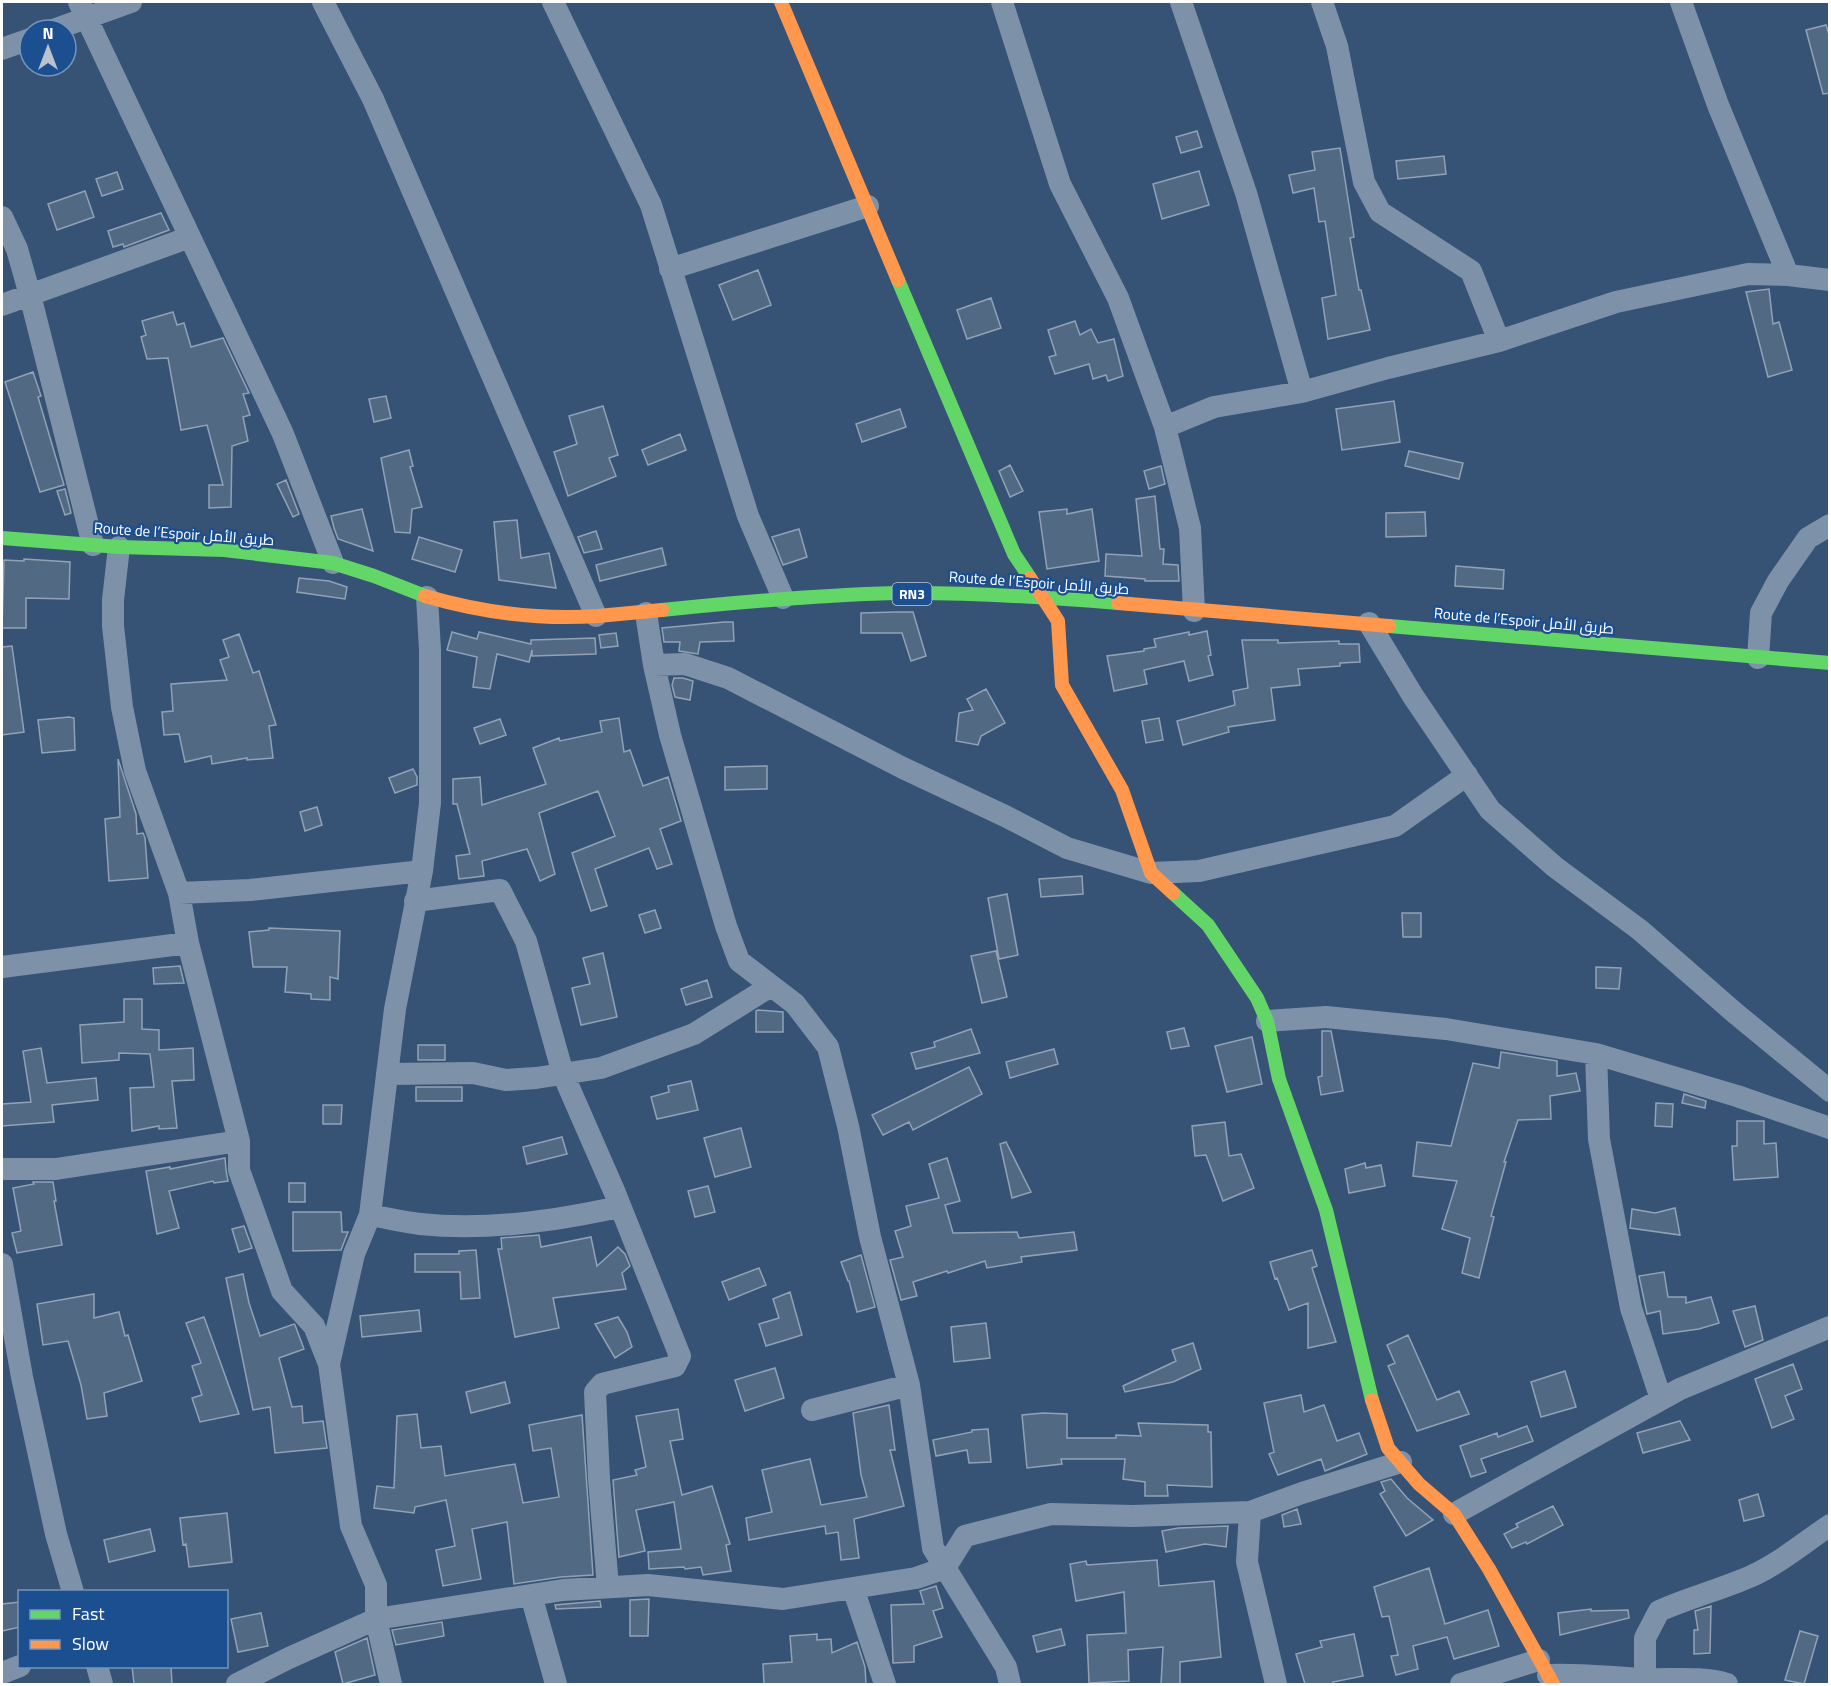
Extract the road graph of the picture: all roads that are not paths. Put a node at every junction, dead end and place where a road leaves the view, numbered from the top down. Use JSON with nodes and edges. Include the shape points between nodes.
{"nodes":[{"id":1,"x":131,"y":2,"type":"edge"},
{"id":2,"x":323,"y":2,"type":"edge"},
{"id":3,"x":553,"y":2,"type":"edge"},
{"id":4,"x":782,"y":2,"type":"edge"},
{"id":5,"x":1002,"y":2,"type":"edge"},
{"id":6,"x":1181,"y":2,"type":"edge"},
{"id":7,"x":1322,"y":2,"type":"edge"},
{"id":8,"x":1681,"y":2,"type":"edge"},
{"id":9,"x":83,"y":10,"type":"edge"},
{"id":10,"x":18,"y":43,"type":"edge"},
{"id":11,"x":2,"y":49,"type":"edge"},
{"id":12,"x":868,"y":206,"type":"junction"},
{"id":13,"x":2,"y":217,"type":"edge"},
{"id":14,"x":190,"y":237,"type":"junction"},
{"id":15,"x":670,"y":269,"type":"junction"},
{"id":16,"x":1788,"y":275,"type":"junction"},
{"id":17,"x":1830,"y":280,"type":"edge"},
{"id":18,"x":30,"y":295,"type":"junction"},
{"id":19,"x":2,"y":305,"type":"edge"},
{"id":20,"x":1499,"y":341,"type":"junction"},
{"id":21,"x":1302,"y":392,"type":"junction"},
{"id":22,"x":1165,"y":427,"type":"junction"},
{"id":23,"x":1830,"y":525,"type":"edge"},
{"id":24,"x":2,"y":538,"type":"edge"},
{"id":25,"x":93,"y":545,"type":"junction"},
{"id":26,"x":119,"y":547,"type":"junction"},
{"id":27,"x":333,"y":563,"type":"junction"},
{"id":28,"x":428,"y":597,"type":"junction"},
{"id":29,"x":1041,"y":597,"type":"junction"},
{"id":30,"x":783,"y":598,"type":"junction"},
{"id":31,"x":1194,"y":611,"type":"junction"},
{"id":32,"x":646,"y":613,"type":"junction"},
{"id":33,"x":596,"y":616,"type":"junction"},
{"id":34,"x":1369,"y":623,"type":"junction"},
{"id":35,"x":1758,"y":658,"type":"junction"},
{"id":36,"x":1830,"y":663,"type":"edge"},
{"id":37,"x":654,"y":665,"type":"junction"},
{"id":38,"x":1467,"y":776,"type":"junction"},
{"id":39,"x":422,"y":871,"type":"junction"},
{"id":40,"x":1151,"y":873,"type":"junction"},
{"id":41,"x":179,"y":893,"type":"junction"},
{"id":42,"x":416,"y":901,"type":"junction"},
{"id":43,"x":188,"y":943,"type":"junction"},
{"id":44,"x":2,"y":967,"type":"edge"},
{"id":45,"x":771,"y":986,"type":"junction"},
{"id":46,"x":1267,"y":1021,"type":"junction"},
{"id":47,"x":1596,"y":1054,"type":"junction"},
{"id":48,"x":387,"y":1074,"type":"junction"},
{"id":49,"x":563,"y":1074,"type":"junction"},
{"id":50,"x":1830,"y":1091,"type":"edge"},
{"id":51,"x":1830,"y":1128,"type":"edge"},
{"id":52,"x":239,"y":1141,"type":"junction"},
{"id":53,"x":2,"y":1169,"type":"edge"},
{"id":54,"x":619,"y":1207,"type":"junction"},
{"id":55,"x":370,"y":1215,"type":"junction"},
{"id":56,"x":2,"y":1264,"type":"edge"},
{"id":57,"x":1830,"y":1327,"type":"edge"},
{"id":58,"x":329,"y":1364,"type":"junction"},
{"id":59,"x":909,"y":1385,"type":"junction"},
{"id":60,"x":1661,"y":1399,"type":"junction"},
{"id":61,"x":812,"y":1410,"type":"dead end"},
{"id":62,"x":1401,"y":1462,"type":"junction"},
{"id":63,"x":1250,"y":1512,"type":"junction"},
{"id":64,"x":1454,"y":1514,"type":"junction"},
{"id":65,"x":1830,"y":1525,"type":"edge"},
{"id":66,"x":945,"y":1568,"type":"junction"},
{"id":67,"x":608,"y":1587,"type":"junction"},
{"id":68,"x":853,"y":1588,"type":"junction"},
{"id":69,"x":72,"y":1590,"type":"edge"},
{"id":70,"x":531,"y":1595,"type":"junction"},
{"id":71,"x":376,"y":1618,"type":"junction"},
{"id":72,"x":18,"y":1667,"type":"edge"},
{"id":73,"x":98,"y":1668,"type":"edge"},
{"id":74,"x":2,"y":1673,"type":"edge"},
{"id":75,"x":1547,"y":1673,"type":"edge"},
{"id":76,"x":1645,"y":1679,"type":"junction"},
{"id":77,"x":102,"y":1684,"type":"edge"},
{"id":78,"x":237,"y":1684,"type":"edge"},
{"id":79,"x":392,"y":1684,"type":"edge"},
{"id":80,"x":556,"y":1684,"type":"edge"},
{"id":81,"x":885,"y":1684,"type":"edge"},
{"id":82,"x":1010,"y":1684,"type":"edge"},
{"id":83,"x":1276,"y":1684,"type":"edge"},
{"id":84,"x":1461,"y":1684,"type":"edge"},
{"id":85,"x":1727,"y":1684,"type":"edge"}],
"edges":[{"from":1,"to":9,"type":"street"},
{"from":2,"to":33,"type":"street","via":[[373,99]]},
{"from":3,"to":15,"type":"street","via":[[651,205]]},
{"from":4,"to":12,"type":"main road"},
{"from":5,"to":22,"type":"street","via":[[1060,184],[1118,298]]},
{"from":6,"to":21,"type":"street","via":[[1246,193]]},
{"from":7,"to":20,"type":"street","via":[[1337,46],[1364,182],[1380,212],[1471,271]]},
{"from":8,"to":16,"type":"street","via":[[1718,105]]},
{"from":9,"to":14,"type":"street"},
{"from":10,"to":11,"type":"street"},
{"from":12,"to":15,"type":"street"},
{"from":12,"to":29,"type":"main road","via":[[1014,554]]},
{"from":13,"to":18,"type":"street","via":[[17,249]]},
{"from":14,"to":18,"type":"street"},
{"from":14,"to":27,"type":"street","via":[[283,434]]},
{"from":15,"to":30,"type":"street","via":[[748,516]]},
{"from":16,"to":17,"type":"street"},
{"from":16,"to":20,"type":"street","via":[[1748,274],[1616,302]]},
{"from":18,"to":19,"type":"street"},
{"from":18,"to":25,"type":"street"},
{"from":20,"to":21,"type":"street"},
{"from":21,"to":22,"type":"street","via":[[1214,407]]},
{"from":22,"to":31,"type":"street","via":[[1190,528]]},
{"from":23,"to":35,"type":"street","via":[[1808,538],[1772,592],[1761,613]]},
{"from":24,"to":25,"type":"main road","name":"Route de l’Espoir طريق الأمل","number":"RN3"},
{"from":25,"to":26,"type":"main road","name":"Route de l’Espoir طريق الأمل","number":"RN3"},
{"from":26,"to":27,"type":"main road","name":"Route de l’Espoir طريق الأمل","number":"RN3","via":[[224,550]]},
{"from":26,"to":41,"type":"street","via":[[113,626],[122,707],[135,771]]},
{"from":27,"to":28,"type":"main road","name":"Route de l’Espoir طريق الأمل","number":"RN3"},
{"from":28,"to":33,"type":"main road","name":"Route de l’Espoir طريق الأمل","number":"RN3","via":[[494,610]]},
{"from":28,"to":39,"type":"street","via":[[430,803]]},
{"from":29,"to":30,"type":"main road","name":"Route de l’Espoir طريق الأمل","number":"RN3","via":[[896,594]]},
{"from":29,"to":31,"type":"main road","name":"Route de l’Espoir طريق الأمل","number":"RN3"},
{"from":29,"to":40,"type":"main road","via":[[1058,621],[1062,685],[1122,790]]},
{"from":30,"to":32,"type":"main road","name":"Route de l’Espoir طريق الأمل","number":"RN3"},
{"from":31,"to":34,"type":"main road","name":"Route de l’Espoir طريق الأمل","number":"RN3"},
{"from":32,"to":33,"type":"main road","name":"Route de l’Espoir طريق الأمل","number":"RN3"},
{"from":32,"to":37,"type":"street"},
{"from":34,"to":35,"type":"main road","name":"Route de l’Espoir طريق الأمل","number":"RN3"},
{"from":34,"to":38,"type":"street"},
{"from":35,"to":36,"type":"main road","name":"Route de l’Espoir طريق الأمل","number":"RN3"},
{"from":37,"to":40,"type":"street","via":[[686,664],[728,678],[1067,848]]},
{"from":37,"to":45,"type":"street","via":[[670,735],[726,926],[739,961]]},
{"from":38,"to":40,"type":"street","via":[[1395,826],[1199,871]]},
{"from":38,"to":50,"type":"street","via":[[1490,810],[1555,867],[1640,930]]},
{"from":39,"to":41,"type":"street","via":[[250,890]]},
{"from":39,"to":42,"type":"street"},
{"from":40,"to":46,"type":"main road","via":[[1208,926],[1257,998]]},
{"from":41,"to":43,"type":"street"},
{"from":42,"to":48,"type":"street"},
{"from":42,"to":49,"type":"street","via":[[500,890],[526,941]]},
{"from":43,"to":44,"type":"street"},
{"from":43,"to":52,"type":"street"},
{"from":45,"to":49,"type":"street","via":[[694,1034],[601,1068]]},
{"from":45,"to":59,"type":"street","via":[[795,1004],[828,1047],[870,1237]]},
{"from":46,"to":47,"type":"street","via":[[1326,1017],[1446,1029]]},
{"from":46,"to":62,"type":"main road","via":[[1279,1079],[1326,1210],[1367,1385],[1388,1448]]},
{"from":47,"to":51,"type":"street"},
{"from":47,"to":60,"type":"street","via":[[1599,1139],[1631,1308]]},
{"from":48,"to":49,"type":"street","via":[[473,1073],[506,1080]]},
{"from":48,"to":55,"type":"street"},
{"from":49,"to":54,"type":"street"},
{"from":52,"to":53,"type":"street","via":[[56,1169]]},
{"from":52,"to":58,"type":"street","via":[[239,1170],[282,1291],[314,1326]]},
{"from":54,"to":55,"type":"street","via":[[570,1218],[495,1226],[421,1224]]},
{"from":54,"to":67,"type":"street","via":[[680,1356],[675,1366],[602,1384],[595,1392]]},
{"from":55,"to":58,"type":"street","via":[[354,1254]]},
{"from":56,"to":69,"type":"street","via":[[22,1377]]},
{"from":57,"to":60,"type":"street"},
{"from":58,"to":71,"type":"street","via":[[351,1526],[376,1585]]},
{"from":59,"to":61,"type":"street"},
{"from":59,"to":66,"type":"street","via":[[933,1548]]},
{"from":60,"to":64,"type":"street"},
{"from":62,"to":63,"type":"street"},
{"from":62,"to":64,"type":"main road","via":[[1419,1484]]},
{"from":63,"to":66,"type":"street","via":[[1051,1514],[965,1536]]},
{"from":63,"to":83,"type":"street","via":[[1247,1562]]},
{"from":64,"to":75,"type":"main road"},
{"from":65,"to":76,"type":"street","via":[[1744,1580],[1659,1611],[1645,1638]]},
{"from":66,"to":68,"type":"street","via":[[916,1578]]},
{"from":66,"to":82,"type":"street","via":[[1006,1667]]},
{"from":67,"to":68,"type":"street","via":[[648,1585],[783,1599]]},
{"from":67,"to":70,"type":"street"},
{"from":68,"to":81,"type":"street"},
{"from":70,"to":71,"type":"street"},
{"from":70,"to":80,"type":"street"},
{"from":71,"to":78,"type":"street"},
{"from":71,"to":79,"type":"street"},
{"from":72,"to":74,"type":"street"},
{"from":73,"to":77,"type":"street"},
{"from":75,"to":76,"type":"street"},
{"from":75,"to":84,"type":"street"},
{"from":76,"to":85,"type":"street","via":[[1715,1680]]}]}
